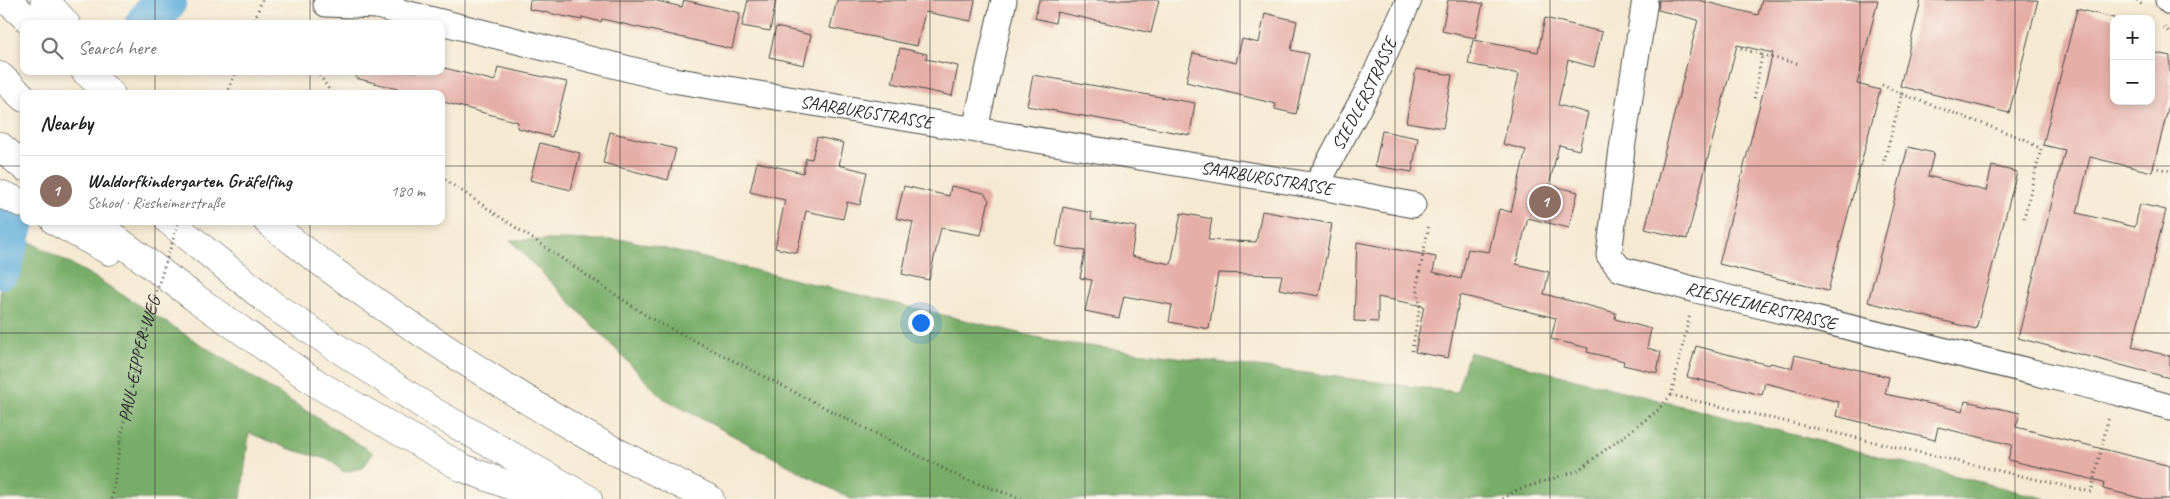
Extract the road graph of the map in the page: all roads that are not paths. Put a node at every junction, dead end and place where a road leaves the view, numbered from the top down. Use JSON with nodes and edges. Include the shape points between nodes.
{"nodes":[{"id":1,"x":8,"y":0,"type":"edge"},
{"id":2,"x":45,"y":0,"type":"edge"},
{"id":3,"x":1004,"y":0,"type":"edge"},
{"id":4,"x":1408,"y":0,"type":"edge"},
{"id":5,"x":1645,"y":0,"type":"edge"},
{"id":6,"x":378,"y":3,"type":"edge"},
{"id":7,"x":326,"y":4,"type":"dead end"},
{"id":8,"x":29,"y":20,"type":"edge"},
{"id":9,"x":62,"y":20,"type":"edge"},
{"id":10,"x":443,"y":20,"type":"edge"},
{"id":11,"x":445,"y":20,"type":"edge"},
{"id":12,"x":90,"y":75,"type":"edge"},
{"id":13,"x":111,"y":75,"type":"edge"},
{"id":14,"x":0,"y":76,"type":"edge"},
{"id":15,"x":106,"y":90,"type":"edge"},
{"id":16,"x":125,"y":90,"type":"edge"},
{"id":17,"x":20,"y":94,"type":"edge"},
{"id":18,"x":975,"y":129,"type":"junction"},
{"id":19,"x":0,"y":146,"type":"edge"},
{"id":20,"x":20,"y":163,"type":"edge"},
{"id":21,"x":1316,"y":186,"type":"junction"},
{"id":22,"x":0,"y":194,"type":"edge"},
{"id":23,"x":20,"y":202,"type":"edge"},
{"id":24,"x":1412,"y":205,"type":"road end"},
{"id":25,"x":63,"y":225,"type":"edge"},
{"id":26,"x":97,"y":225,"type":"edge"},
{"id":27,"x":174,"y":225,"type":"edge"},
{"id":28,"x":272,"y":225,"type":"edge"},
{"id":29,"x":194,"y":297,"type":"junction"},
{"id":30,"x":2170,"y":407,"type":"edge"},
{"id":31,"x":546,"y":499,"type":"edge"},
{"id":32,"x":588,"y":499,"type":"edge"},
{"id":33,"x":710,"y":499,"type":"edge"}],
"edges":[{"from":1,"to":8,"type":"highway"},
{"from":2,"to":9,"type":"highway"},
{"from":3,"to":18,"type":"street"},
{"from":4,"to":21,"type":"street","name":"SIEDLERSTRASSE","via":[[1368,88]]},
{"from":5,"to":30,"type":"street","name":"RIESHEIMERSTRASSE","via":[[1609,255],[1620,269]]},
{"from":6,"to":7,"type":"street","name":"SAARBURGSTRASSE"},
{"from":6,"to":10,"type":"street","name":"SAARBURGSTRASSE"},
{"from":11,"to":18,"type":"street","name":"SAARBURGSTRASSE","via":[[673,80]]},
{"from":12,"to":15,"type":"highway"},
{"from":13,"to":16,"type":"highway"},
{"from":14,"to":17,"type":"highway"},
{"from":18,"to":21,"type":"street","name":"SAARBURGSTRASSE"},
{"from":19,"to":20,"type":"highway"},
{"from":21,"to":24,"type":"street","name":"SAARBURGSTRASSE"},
{"from":22,"to":23,"type":"highway"},
{"from":25,"to":29,"type":"highway"},
{"from":26,"to":29,"type":"highway"},
{"from":27,"to":32,"type":"highway","via":[[290,317],[434,412]]},
{"from":28,"to":33,"type":"highway","via":[[407,323],[572,427]]},
{"from":29,"to":31,"type":"highway","via":[[319,385],[463,468]]}]}
